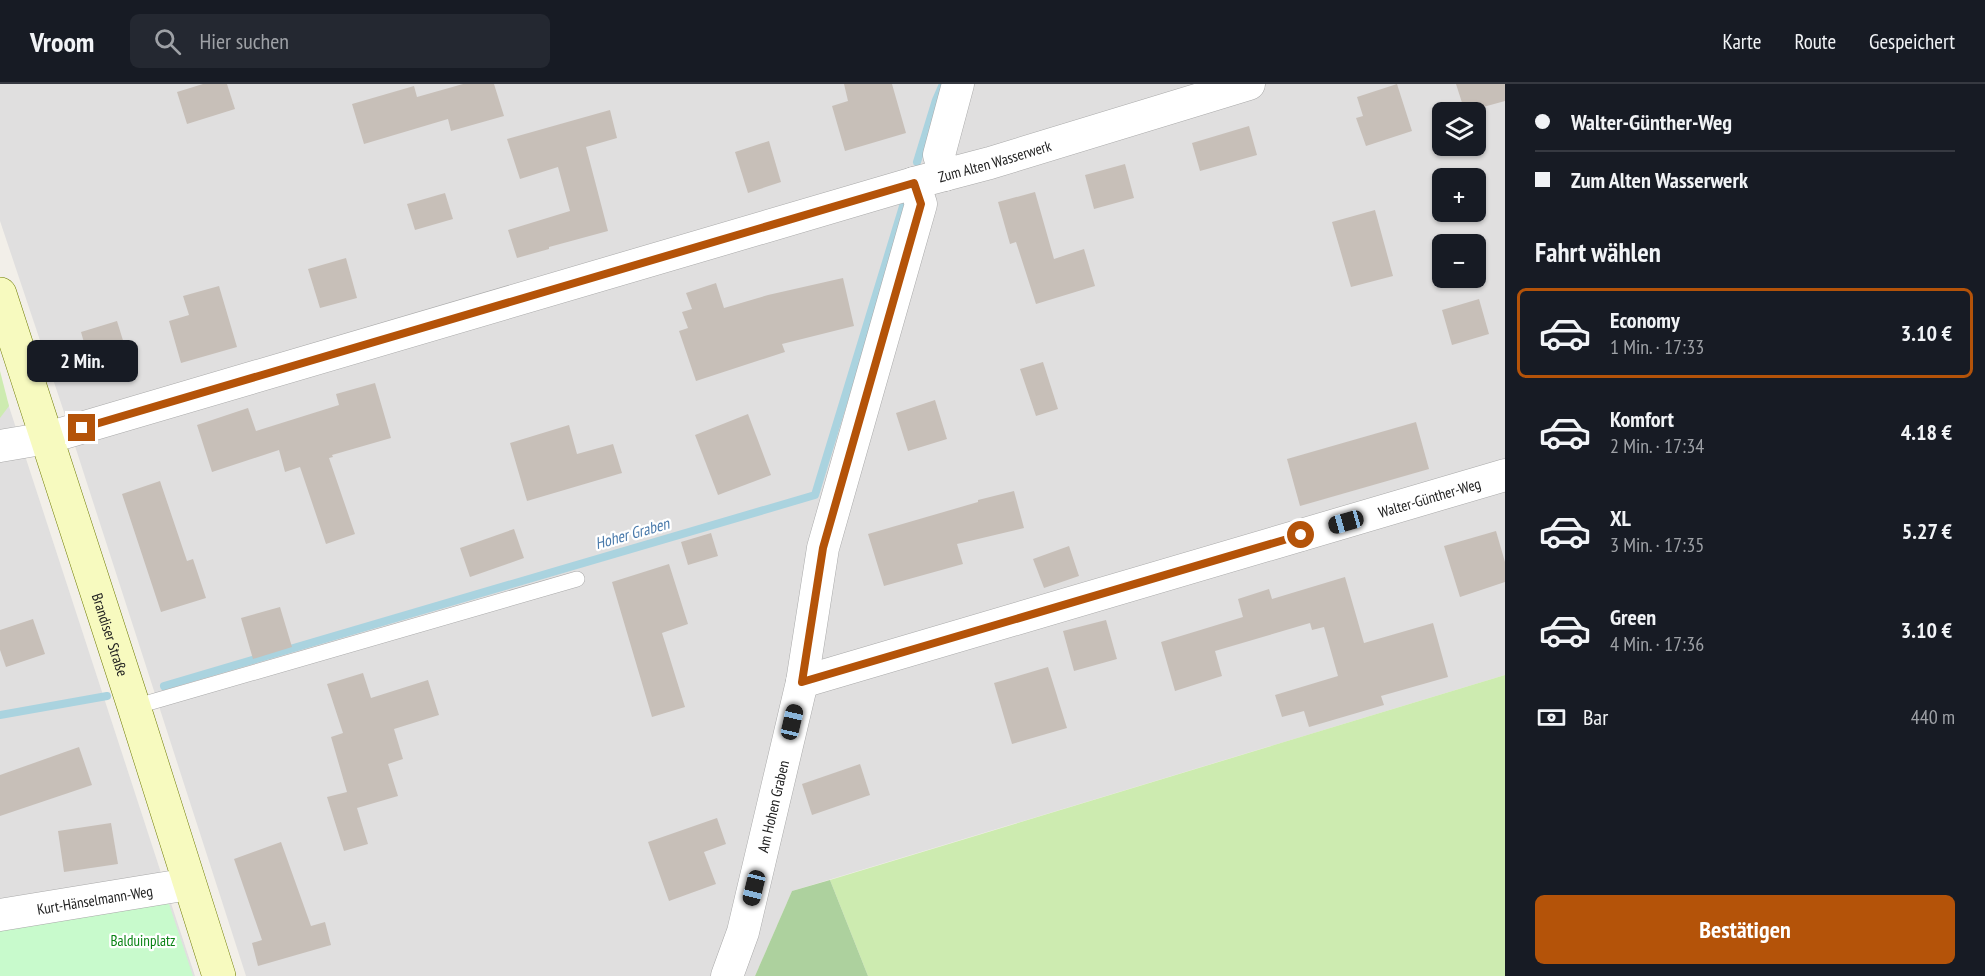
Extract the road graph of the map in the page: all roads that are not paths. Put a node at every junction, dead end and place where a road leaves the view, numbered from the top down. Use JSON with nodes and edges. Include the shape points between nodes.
{"nodes":[{"id":1,"x":958,"y":84,"type":"edge"},
{"id":2,"x":1249,"y":84,"type":"edge"},
{"id":3,"x":945,"y":174,"type":"junction"},
{"id":4,"x":914,"y":183,"type":"junction"},
{"id":5,"x":0,"y":294,"type":"edge"},
{"id":6,"x":8,"y":345,"type":"edge"},
{"id":7,"x":47,"y":438,"type":"junction"},
{"id":8,"x":0,"y":446,"type":"edge"},
{"id":9,"x":1505,"y":475,"type":"edge"},
{"id":10,"x":577,"y":579,"type":"dead end"},
{"id":11,"x":802,"y":682,"type":"junction"},
{"id":12,"x":134,"y":706,"type":"junction"},
{"id":13,"x":189,"y":884,"type":"junction"},
{"id":14,"x":0,"y":915,"type":"edge"},
{"id":15,"x":219,"y":976,"type":"edge"},
{"id":16,"x":727,"y":976,"type":"edge"}],
"edges":[{"from":1,"to":3,"type":"street","via":[[939,155]]},
{"from":2,"to":3,"type":"street","name":"Zum Alten Wasserwerk"},
{"from":3,"to":4,"type":"street","name":"Zum Alten Wasserwerk"},
{"from":4,"to":7,"type":"street","name":"Zum Alten Wasserwerk"},
{"from":4,"to":11,"type":"street","name":"Am Hohen Graben","via":[[921,204],[823,548]]},
{"from":5,"to":6,"type":"street","name":"Brandiser Straße"},
{"from":6,"to":7,"type":"street","name":"Brandiser Straße"},
{"from":7,"to":8,"type":"street","name":"Zum Alten Wasserwerk"},
{"from":7,"to":12,"type":"street","name":"Brandiser Straße"},
{"from":9,"to":11,"type":"street","name":"Walter-Günther-Weg"},
{"from":10,"to":12,"type":"lane"},
{"from":11,"to":16,"type":"street","name":"Am Hohen Graben","via":[[743,932]]},
{"from":12,"to":13,"type":"street","name":"Brandiser Straße"},
{"from":13,"to":14,"type":"street","name":"Kurt-Hänselmann-Weg"},
{"from":13,"to":15,"type":"street","name":"Brandiser Straße"}]}
